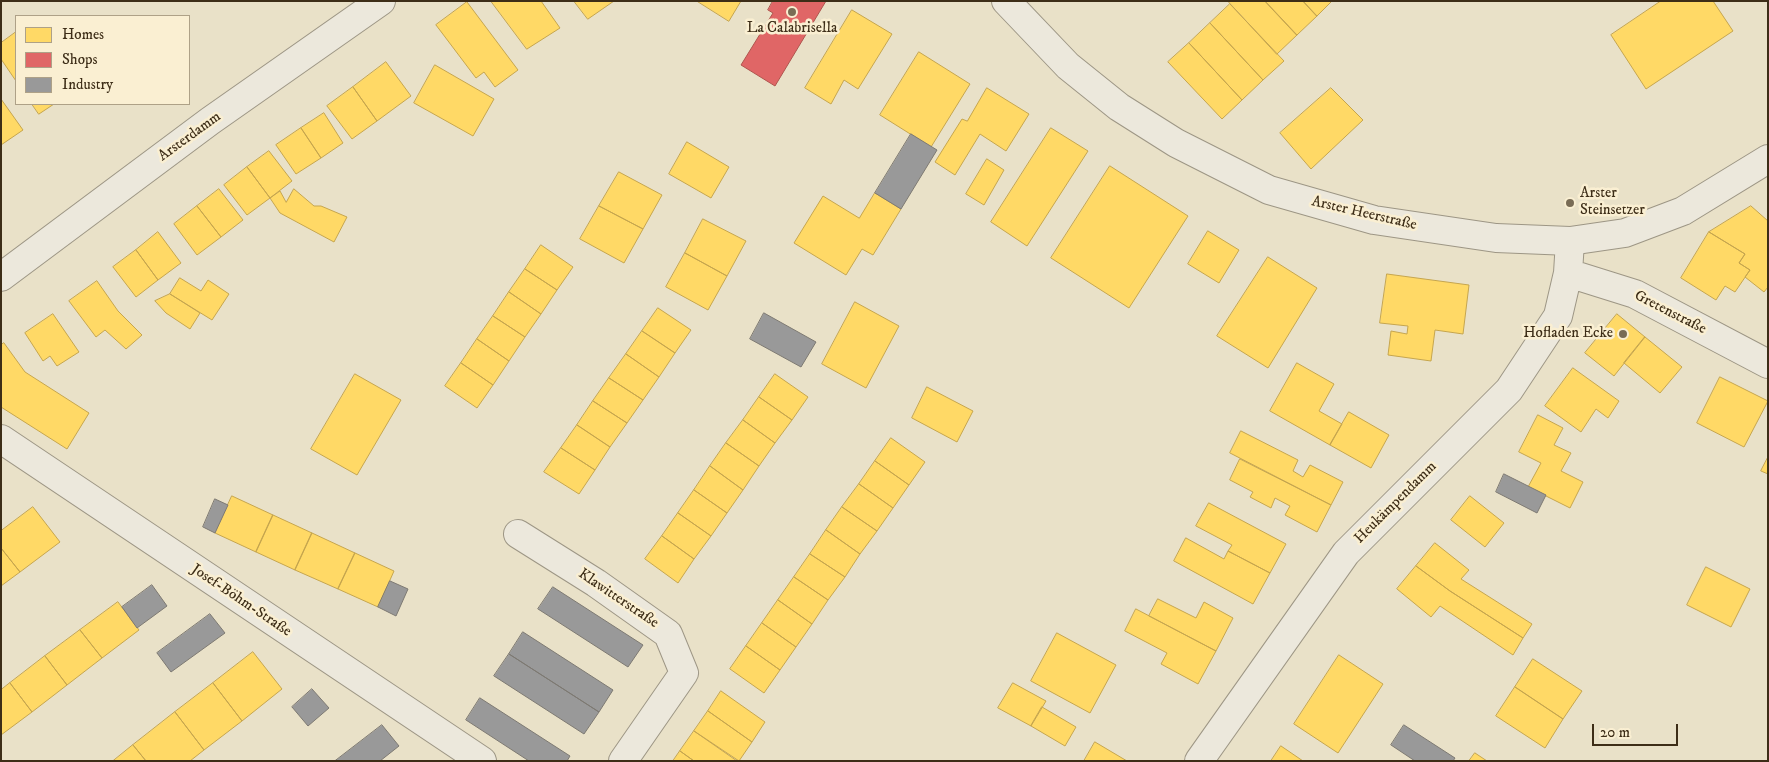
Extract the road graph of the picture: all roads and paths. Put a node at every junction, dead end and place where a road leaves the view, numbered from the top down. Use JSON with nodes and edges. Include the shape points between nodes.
{"nodes":[{"id":1,"x":381,"y":1,"type":"edge"},
{"id":2,"x":1006,"y":1,"type":"edge"},
{"id":3,"x":1768,"y":159,"type":"edge"},
{"id":4,"x":1570,"y":241,"type":"junction"},
{"id":5,"x":1568,"y":274,"type":"junction"},
{"id":6,"x":1,"y":276,"type":"edge"},
{"id":7,"x":1768,"y":364,"type":"edge"},
{"id":8,"x":1,"y":439,"type":"edge"},
{"id":9,"x":518,"y":534,"type":"dead end"},
{"id":10,"x":482,"y":761,"type":"edge"},
{"id":11,"x":623,"y":761,"type":"edge"},
{"id":12,"x":1199,"y":761,"type":"edge"}],
"edges":[{"from":1,"to":6,"type":"street","name":"Arsterdamm","via":[[210,121]]},
{"from":2,"to":4,"type":"street","name":"Arster Heerstraße","via":[[1068,66],[1119,107],[1176,143],[1269,190],[1374,220],[1438,231],[1496,238]]},
{"from":3,"to":4,"type":"street","name":"Arster Heerstraße","via":[[1683,211],[1625,233]]},
{"from":4,"to":5,"type":"street","name":"Heukämpendamm"},
{"from":5,"to":7,"type":"street","name":"Gretenstraße","via":[[1635,294]]},
{"from":5,"to":12,"type":"street","name":"Heukämpendamm","via":[[1558,316],[1509,390],[1346,553]]},
{"from":8,"to":10,"type":"street","name":"Josef-Böhm-Straße"},
{"from":9,"to":11,"type":"street","name":"Klawitterstraße","via":[[668,634],[684,673]]}]}
